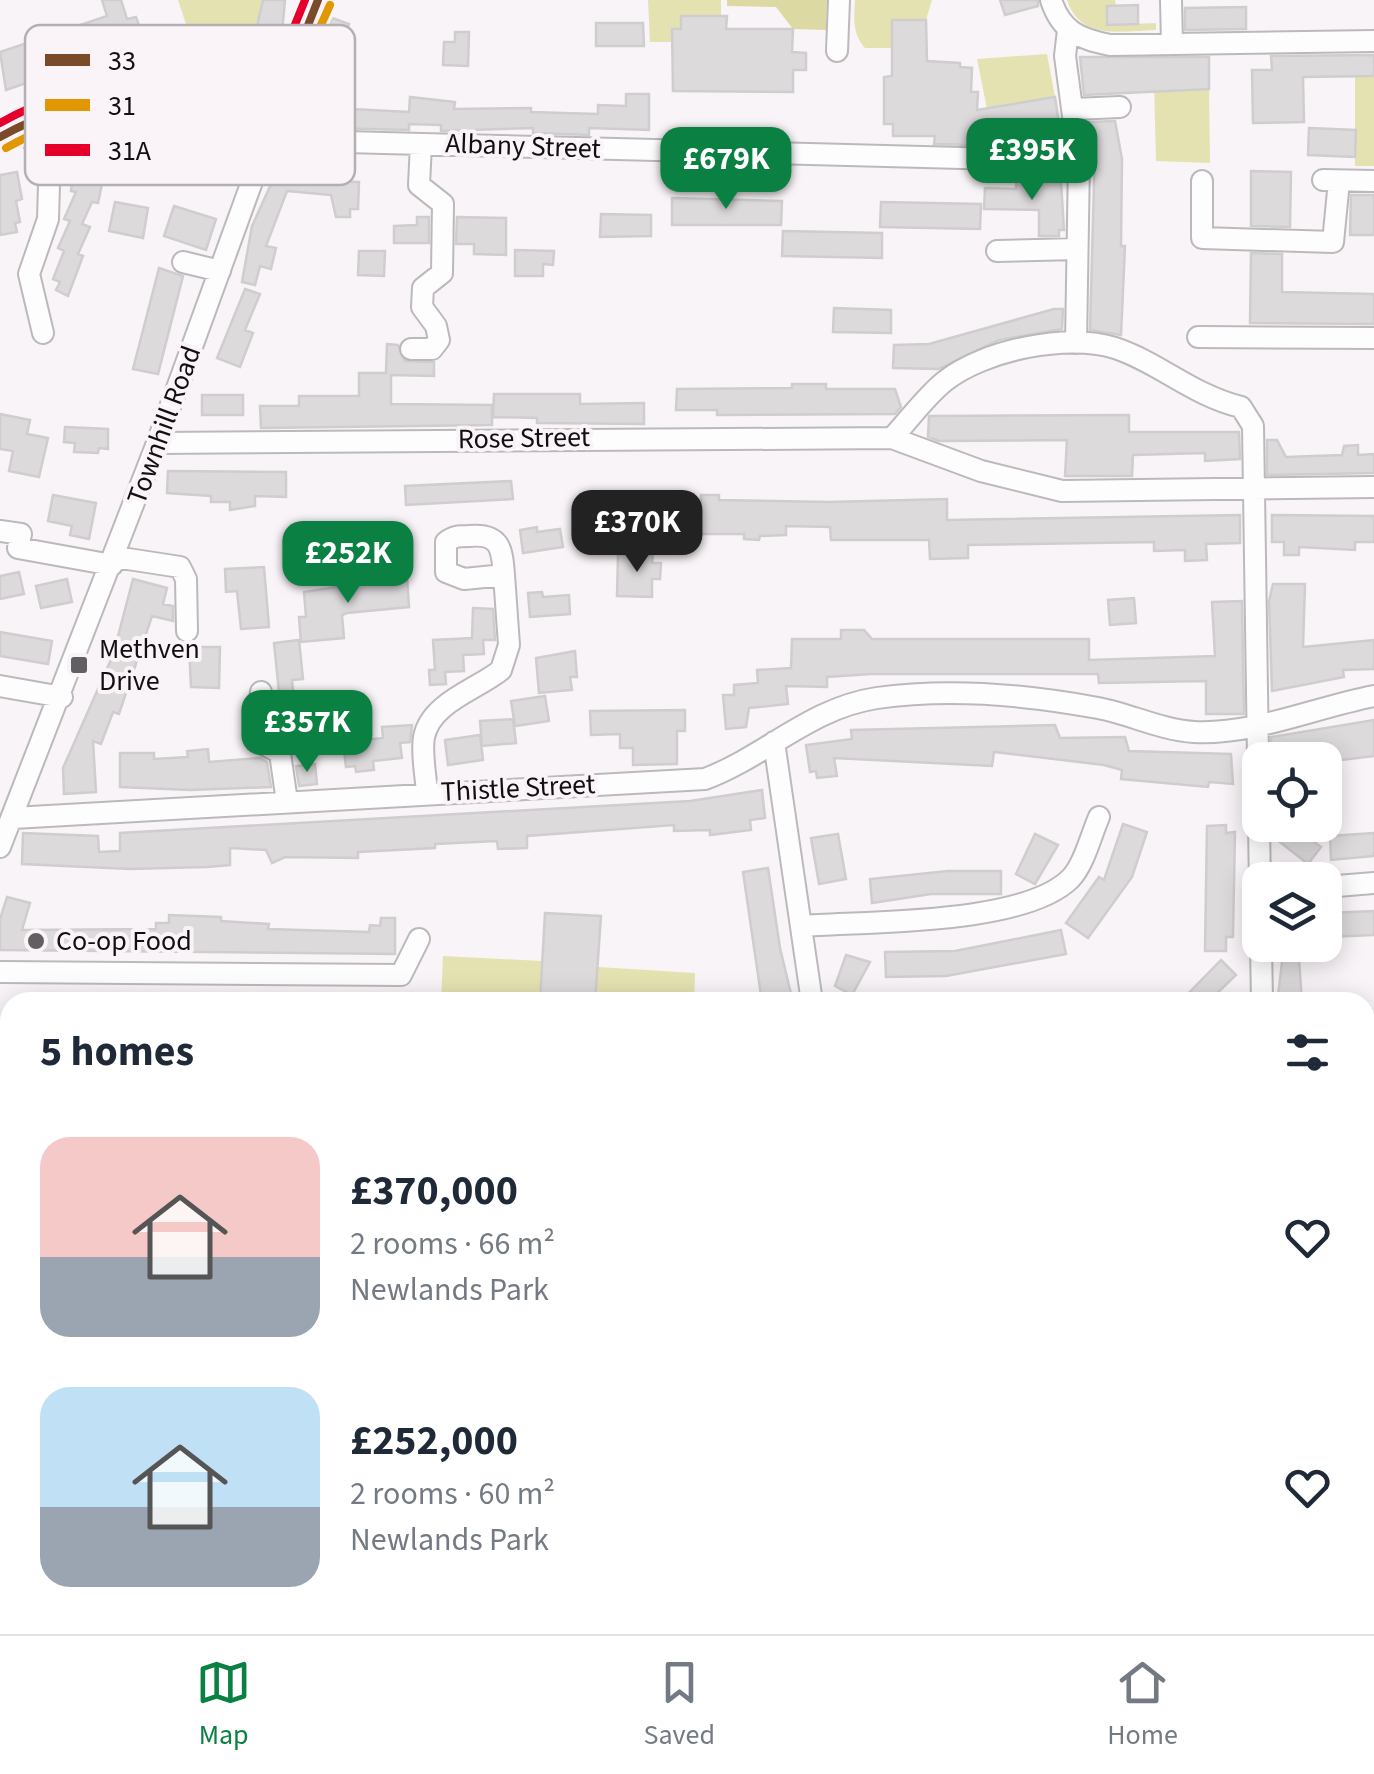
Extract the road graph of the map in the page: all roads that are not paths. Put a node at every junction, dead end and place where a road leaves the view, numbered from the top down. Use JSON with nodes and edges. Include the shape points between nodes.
{"nodes":[{"id":1,"x":318,"y":0,"type":"edge"},
{"id":2,"x":839,"y":0,"type":"edge"},
{"id":3,"x":1051,"y":0,"type":"edge"},
{"id":4,"x":1171,"y":0,"type":"edge"},
{"id":5,"x":308,"y":25,"type":"edge"},
{"id":6,"x":1068,"y":30,"type":"junction"},
{"id":7,"x":1374,"y":41,"type":"edge"},
{"id":8,"x":1172,"y":44,"type":"junction"},
{"id":9,"x":837,"y":50,"type":"dead end"},
{"id":10,"x":1120,"y":107,"type":"dead end"},
{"id":11,"x":1073,"y":109,"type":"junction"},
{"id":12,"x":25,"y":121,"type":"edge"},
{"id":13,"x":22,"y":122,"type":"junction"},
{"id":14,"x":25,"y":127,"type":"edge"},
{"id":15,"x":0,"y":137,"type":"edge"},
{"id":16,"x":355,"y":142,"type":"edge"},
{"id":17,"x":421,"y":144,"type":"junction"},
{"id":18,"x":1078,"y":161,"type":"junction"},
{"id":19,"x":1202,"y":181,"type":"dead end"},
{"id":20,"x":1374,"y":182,"type":"edge"},
{"id":21,"x":49,"y":185,"type":"edge"},
{"id":22,"x":251,"y":185,"type":"edge"},
{"id":23,"x":1077,"y":249,"type":"junction"},
{"id":24,"x":997,"y":251,"type":"dead end"},
{"id":25,"x":183,"y":262,"type":"dead end"},
{"id":26,"x":220,"y":271,"type":"junction"},
{"id":27,"x":43,"y":333,"type":"dead end"},
{"id":28,"x":1198,"y":337,"type":"dead end"},
{"id":29,"x":1374,"y":338,"type":"edge"},
{"id":30,"x":1076,"y":343,"type":"junction"},
{"id":31,"x":411,"y":349,"type":"dead end"},
{"id":32,"x":892,"y":438,"type":"junction"},
{"id":33,"x":158,"y":444,"type":"junction"},
{"id":34,"x":1374,"y":487,"type":"edge"},
{"id":35,"x":1253,"y":489,"type":"junction"},
{"id":36,"x":0,"y":531,"type":"edge"},
{"id":37,"x":113,"y":561,"type":"junction"},
{"id":38,"x":504,"y":576,"type":"dead end"},
{"id":39,"x":187,"y":631,"type":"dead end"},
{"id":40,"x":0,"y":686,"type":"edge"},
{"id":41,"x":260,"y":692,"type":"dead end"},
{"id":42,"x":1374,"y":696,"type":"edge"},
{"id":43,"x":62,"y":697,"type":"junction"},
{"id":44,"x":1256,"y":726,"type":"junction"},
{"id":45,"x":774,"y":742,"type":"junction"},
{"id":46,"x":428,"y":793,"type":"junction"},
{"id":47,"x":286,"y":802,"type":"junction"},
{"id":48,"x":1099,"y":816,"type":"dead end"},
{"id":49,"x":13,"y":818,"type":"junction"},
{"id":50,"x":0,"y":847,"type":"edge"},
{"id":51,"x":1259,"y":862,"type":"edge"},
{"id":52,"x":1374,"y":883,"type":"edge"},
{"id":53,"x":1342,"y":886,"type":"edge"},
{"id":54,"x":801,"y":926,"type":"junction"},
{"id":55,"x":419,"y":940,"type":"dead end"},
{"id":56,"x":1261,"y":962,"type":"edge"},
{"id":57,"x":0,"y":972,"type":"edge"},
{"id":58,"x":811,"y":992,"type":"edge"},
{"id":59,"x":1262,"y":992,"type":"edge"}],
"edges":[{"from":1,"to":5,"type":"street","name":"Townhill Road"},
{"from":2,"to":9,"type":"street"},
{"from":3,"to":6,"type":"street"},
{"from":4,"to":8,"type":"street"},
{"from":6,"to":8,"type":"street","via":[[1110,45]]},
{"from":6,"to":11,"type":"street"},
{"from":7,"to":8,"type":"street"},
{"from":10,"to":11,"type":"street"},
{"from":11,"to":18,"type":"street"},
{"from":12,"to":13,"type":"street"},
{"from":13,"to":14,"type":"street"},
{"from":13,"to":15,"type":"street"},
{"from":16,"to":17,"type":"street","name":"Albany Street"},
{"from":17,"to":18,"type":"street","name":"Albany Street"},
{"from":17,"to":31,"type":"street","via":[[420,186],[443,204],[442,273],[423,288],[422,307],[439,340],[432,349]]},
{"from":18,"to":23,"type":"street"},
{"from":19,"to":20,"type":"street","via":[[1202,238],[1333,242],[1331,180]]},
{"from":21,"to":27,"type":"street","via":[[48,219],[30,274]]},
{"from":22,"to":26,"type":"street","name":"Townhill Road"},
{"from":23,"to":24,"type":"street"},
{"from":23,"to":30,"type":"street"},
{"from":25,"to":26,"type":"street"},
{"from":26,"to":33,"type":"street","name":"Townhill Road"},
{"from":28,"to":29,"type":"street"},
{"from":30,"to":32,"type":"street","via":[[979,363],[945,381]]},
{"from":30,"to":35,"type":"street","via":[[1115,348],[1206,398],[1240,407],[1253,426]]},
{"from":32,"to":33,"type":"street","name":"Rose Street"},
{"from":32,"to":35,"type":"street","via":[[981,471],[1062,490]]},
{"from":33,"to":37,"type":"street","name":"Townhill Road"},
{"from":34,"to":35,"type":"street"},
{"from":35,"to":44,"type":"street"},
{"from":36,"to":37,"type":"street","via":[[21,534],[18,548]]},
{"from":37,"to":39,"type":"street","via":[[180,567]]},
{"from":37,"to":43,"type":"street","name":"Townhill Road"},
{"from":38,"to":46,"type":"street","via":[[508,658],[431,722],[424,736]]},
{"from":40,"to":43,"type":"street"},
{"from":41,"to":47,"type":"street","via":[[257,720],[266,745],[280,753]]},
{"from":42,"to":44,"type":"street","name":"Thistle Street"},
{"from":43,"to":49,"type":"street","name":"Townhill Road"},
{"from":44,"to":45,"type":"street","name":"Thistle Street","via":[[1191,732],[1055,701],[934,696],[876,698],[819,713]]},
{"from":44,"to":51,"type":"street"},
{"from":45,"to":46,"type":"street","name":"Thistle Street","via":[[705,779]]},
{"from":45,"to":54,"type":"street"},
{"from":46,"to":47,"type":"street","name":"Thistle Street"},
{"from":47,"to":49,"type":"street","name":"Thistle Street"},
{"from":48,"to":54,"type":"street","via":[[1073,876],[1046,897],[1001,911]]},
{"from":49,"to":50,"type":"street","name":"Townhill Road"},
{"from":52,"to":53,"type":"street"},
{"from":54,"to":58,"type":"street"},
{"from":55,"to":57,"type":"street","via":[[401,975]]},
{"from":56,"to":59,"type":"street"}]}
